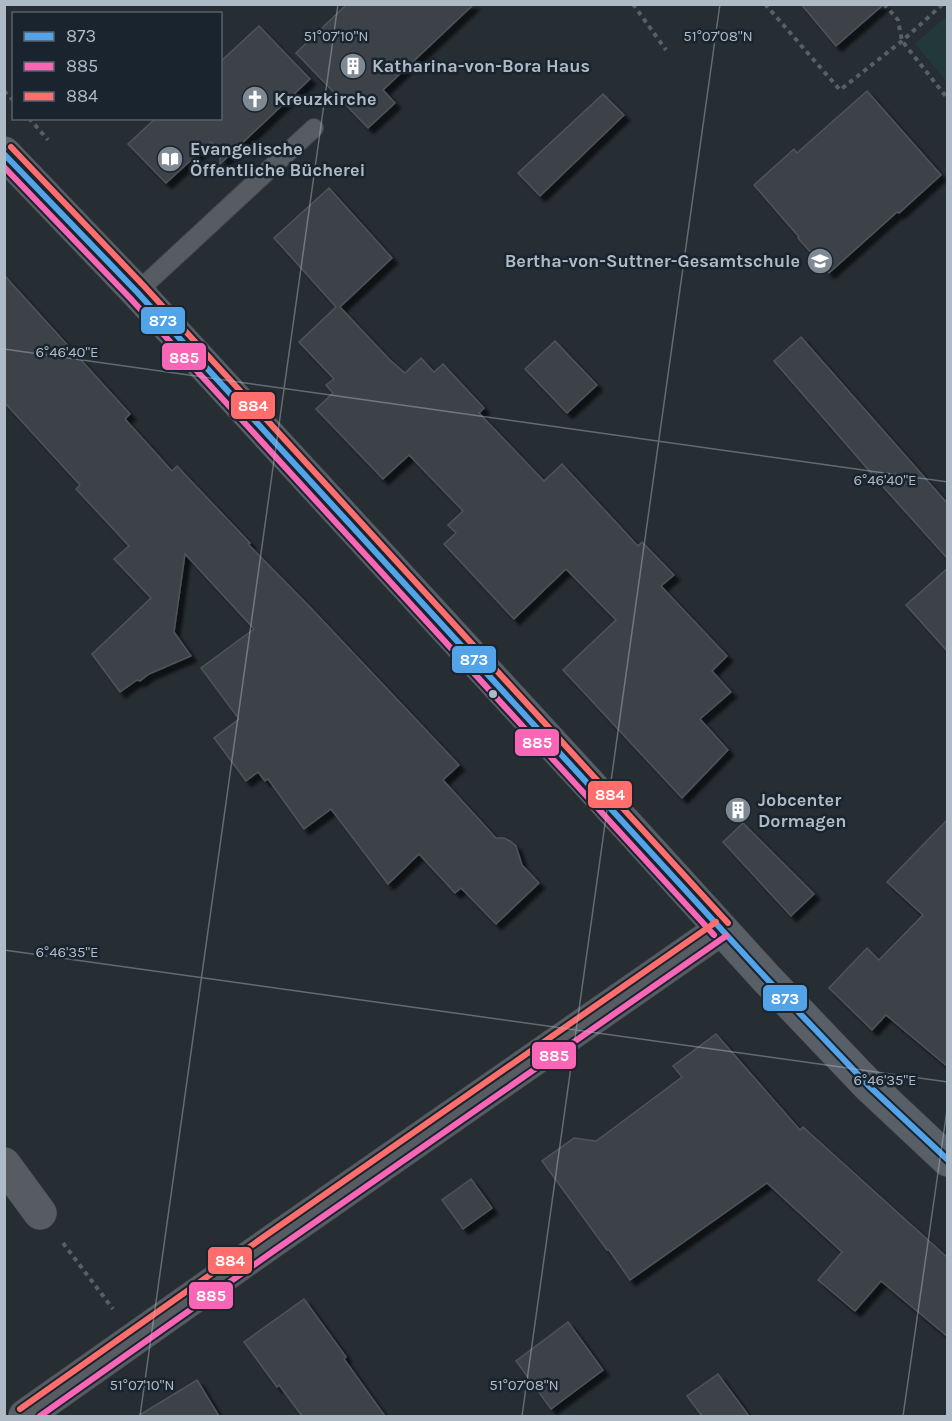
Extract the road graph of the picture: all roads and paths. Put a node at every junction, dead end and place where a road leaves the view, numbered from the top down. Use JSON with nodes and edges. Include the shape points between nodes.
{"nodes":[{"id":1,"x":633,"y":4,"type":"edge"},
{"id":2,"x":765,"y":4,"type":"edge"},
{"id":3,"x":884,"y":4,"type":"edge"},
{"id":4,"x":943,"y":4,"type":"edge"},
{"id":5,"x":903,"y":41,"type":"junction"},
{"id":6,"x":666,"y":51,"type":"dead end"},
{"id":7,"x":948,"y":99,"type":"edge"},
{"id":8,"x":314,"y":128,"type":"dead end"},
{"id":9,"x":4,"y":153,"type":"edge"},
{"id":10,"x":137,"y":292,"type":"junction"},
{"id":11,"x":721,"y":928,"type":"junction"},
{"id":12,"x":948,"y":1160,"type":"edge"},
{"id":13,"x":4,"y":1164,"type":"edge"},
{"id":14,"x":40,"y":1213,"type":"joint"},
{"id":15,"x":135,"y":1338,"type":"junction"},
{"id":16,"x":25,"y":1416,"type":"edge"}],
"edges":[{"from":1,"to":6,"type":"path"},
{"from":2,"to":5,"type":"path","via":[[840,90]]},
{"from":3,"to":5,"type":"path","via":[[898,20]]},
{"from":4,"to":5,"type":"path"},
{"from":5,"to":7,"type":"path"},
{"from":8,"to":10,"type":"lane"},
{"from":9,"to":10,"type":"street"},
{"from":10,"to":11,"type":"street"},
{"from":11,"to":12,"type":"street","via":[[869,1086]]},
{"from":11,"to":15,"type":"street"},
{"from":13,"to":14,"type":"street"},
{"from":14,"to":15,"type":"path"},
{"from":15,"to":16,"type":"street"}]}
